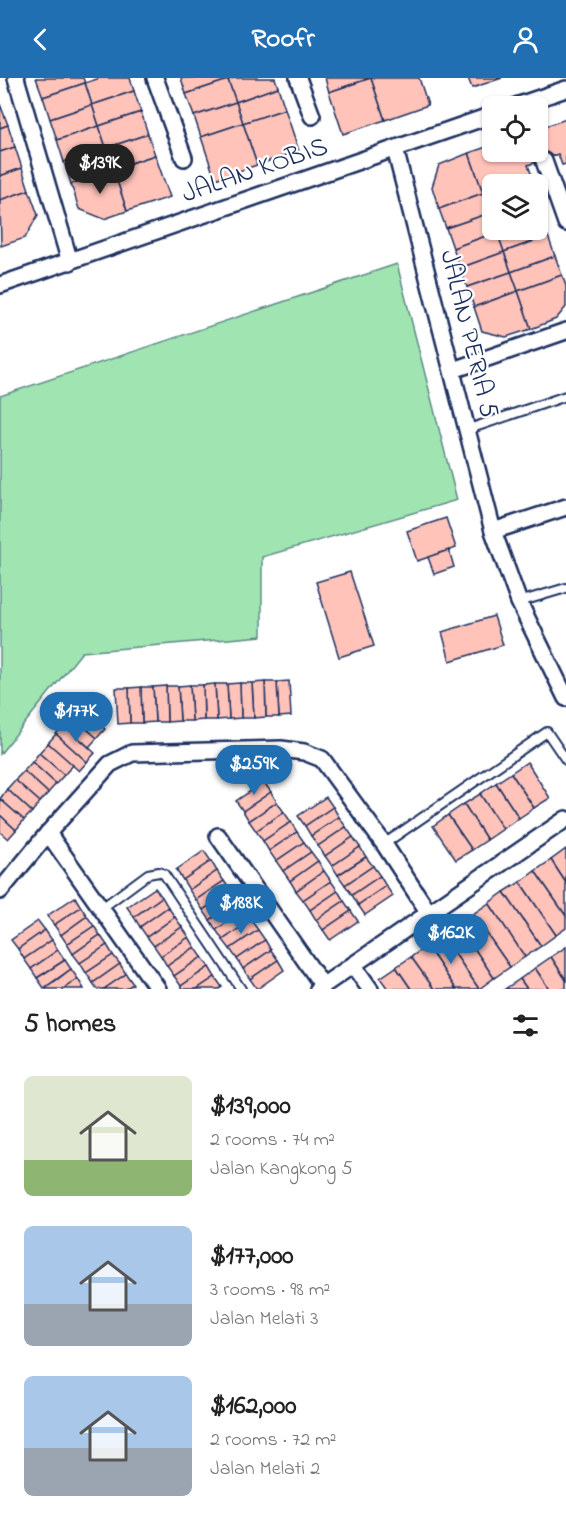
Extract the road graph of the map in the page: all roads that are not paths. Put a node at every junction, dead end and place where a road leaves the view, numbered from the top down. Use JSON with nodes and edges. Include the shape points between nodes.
{"nodes":[{"id":1,"x":16,"y":78,"type":"edge"},
{"id":2,"x":156,"y":78,"type":"edge"},
{"id":3,"x":298,"y":78,"type":"edge"},
{"id":4,"x":566,"y":89,"type":"edge"},
{"id":5,"x":545,"y":96,"type":"edge"},
{"id":6,"x":312,"y":116,"type":"dead end"},
{"id":7,"x":482,"y":119,"type":"edge"},
{"id":8,"x":395,"y":149,"type":"junction"},
{"id":9,"x":184,"y":158,"type":"dead end"},
{"id":10,"x":544,"y":162,"type":"edge"},
{"id":11,"x":566,"y":223,"type":"edge"},
{"id":12,"x":70,"y":262,"type":"junction"},
{"id":13,"x":0,"y":285,"type":"edge"},
{"id":14,"x":566,"y":331,"type":"edge"},
{"id":15,"x":453,"y":370,"type":"junction"},
{"id":16,"x":566,"y":396,"type":"edge"},
{"id":17,"x":466,"y":430,"type":"junction"},
{"id":18,"x":566,"y":507,"type":"edge"},
{"id":19,"x":493,"y":531,"type":"junction"},
{"id":20,"x":566,"y":588,"type":"edge"},
{"id":21,"x":519,"y":602,"type":"junction"},
{"id":22,"x":564,"y":691,"type":"edge"},
{"id":23,"x":566,"y":760,"type":"edge"},
{"id":24,"x":566,"y":819,"type":"edge"},
{"id":25,"x":48,"y":833,"type":"junction"},
{"id":26,"x":218,"y":836,"type":"dead end"},
{"id":27,"x":384,"y":844,"type":"junction"},
{"id":28,"x":0,"y":891,"type":"edge"},
{"id":29,"x":102,"y":908,"type":"junction"},
{"id":30,"x":429,"y":913,"type":"junction"},
{"id":31,"x":353,"y":965,"type":"junction"},
{"id":32,"x":321,"y":987,"type":"edge"},
{"id":33,"x":158,"y":989,"type":"edge"},
{"id":34,"x":241,"y":989,"type":"edge"},
{"id":35,"x":370,"y":989,"type":"edge"}],
"edges":[{"from":1,"to":12,"type":"street"},
{"from":2,"to":9,"type":"street"},
{"from":3,"to":6,"type":"street"},
{"from":4,"to":5,"type":"street"},
{"from":7,"to":8,"type":"street","name":"JALAN KOBIS"},
{"from":8,"to":12,"type":"street","name":"JALAN KOBIS"},
{"from":8,"to":15,"type":"street","name":"JALAN PERIA 5"},
{"from":10,"to":11,"type":"street"},
{"from":12,"to":13,"type":"street","name":"JALAN KOBIS"},
{"from":14,"to":15,"type":"street"},
{"from":15,"to":17,"type":"street","name":"JALAN PERIA 5"},
{"from":16,"to":17,"type":"lane"},
{"from":17,"to":19,"type":"street","name":"JALAN PERIA 5"},
{"from":18,"to":19,"type":"street"},
{"from":19,"to":21,"type":"street","name":"JALAN PERIA 5"},
{"from":20,"to":21,"type":"lane"},
{"from":21,"to":22,"type":"street","name":"JALAN PERIA 5"},
{"from":23,"to":27,"type":"lane","via":[[546,732]]},
{"from":24,"to":30,"type":"street"},
{"from":25,"to":27,"type":"street","via":[[110,764],[132,753],[281,749],[322,759]]},
{"from":25,"to":28,"type":"street"},
{"from":25,"to":29,"type":"street"},
{"from":26,"to":32,"type":"street"},
{"from":27,"to":30,"type":"street"},
{"from":29,"to":33,"type":"street"},
{"from":29,"to":34,"type":"lane","via":[[148,874],[164,874]]},
{"from":30,"to":31,"type":"street"},
{"from":31,"to":32,"type":"street"},
{"from":31,"to":35,"type":"street"}]}
